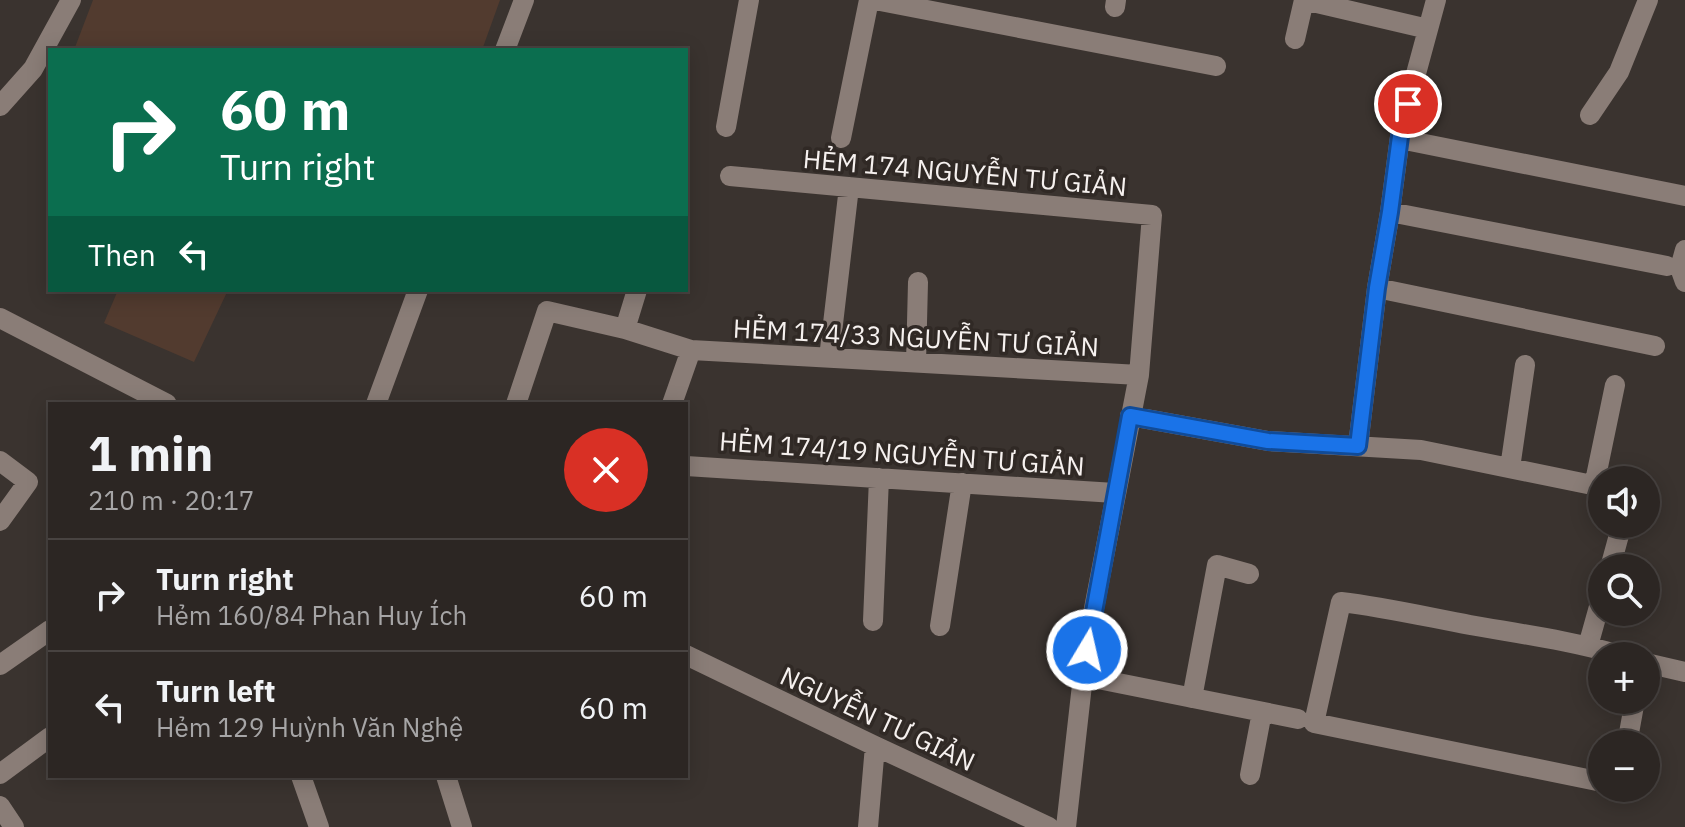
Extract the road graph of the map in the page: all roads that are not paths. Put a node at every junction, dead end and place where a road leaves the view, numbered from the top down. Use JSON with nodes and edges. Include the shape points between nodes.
{"nodes":[{"id":1,"x":71,"y":0,"type":"edge"},
{"id":2,"x":524,"y":0,"type":"edge"},
{"id":3,"x":749,"y":0,"type":"edge"},
{"id":4,"x":869,"y":0,"type":"edge"},
{"id":5,"x":875,"y":0,"type":"edge"},
{"id":6,"x":1304,"y":0,"type":"edge"},
{"id":7,"x":1436,"y":0,"type":"edge"},
{"id":8,"x":1648,"y":0,"type":"edge"},
{"id":9,"x":1428,"y":29,"type":"junction"},
{"id":10,"x":1295,"y":39,"type":"dead end"},
{"id":11,"x":506,"y":48,"type":"edge"},
{"id":12,"x":1216,"y":66,"type":"dead end"},
{"id":13,"x":0,"y":106,"type":"edge"},
{"id":14,"x":1590,"y":115,"type":"dead end"},
{"id":15,"x":726,"y":127,"type":"dead end"},
{"id":16,"x":841,"y":138,"type":"dead end"},
{"id":17,"x":1400,"y":139,"type":"junction"},
{"id":18,"x":730,"y":176,"type":"dead end"},
{"id":19,"x":849,"y":187,"type":"junction"},
{"id":20,"x":1685,"y":196,"type":"edge"},
{"id":21,"x":1390,"y":212,"type":"junction"},
{"id":22,"x":1685,"y":250,"type":"edge"},
{"id":23,"x":1667,"y":266,"type":"dead end"},
{"id":24,"x":918,"y":282,"type":"dead end"},
{"id":25,"x":1685,"y":282,"type":"edge"},
{"id":26,"x":1377,"y":288,"type":"junction"},
{"id":27,"x":417,"y":292,"type":"edge"},
{"id":28,"x":636,"y":292,"type":"edge"},
{"id":29,"x":0,"y":318,"type":"edge"},
{"id":30,"x":625,"y":329,"type":"junction"},
{"id":31,"x":1655,"y":346,"type":"dead end"},
{"id":32,"x":691,"y":350,"type":"junction"},
{"id":33,"x":829,"y":358,"type":"junction"},
{"id":34,"x":916,"y":363,"type":"junction"},
{"id":35,"x":1525,"y":365,"type":"dead end"},
{"id":36,"x":1139,"y":375,"type":"junction"},
{"id":37,"x":1615,"y":385,"type":"dead end"},
{"id":38,"x":163,"y":402,"type":"edge"},
{"id":39,"x":377,"y":402,"type":"edge"},
{"id":40,"x":517,"y":402,"type":"edge"},
{"id":41,"x":673,"y":402,"type":"edge"},
{"id":42,"x":1130,"y":416,"type":"junction"},
{"id":43,"x":1358,"y":446,"type":"junction"},
{"id":44,"x":0,"y":461,"type":"edge"},
{"id":45,"x":688,"y":466,"type":"edge"},
{"id":46,"x":1601,"y":466,"type":"edge"},
{"id":47,"x":1510,"y":468,"type":"junction"},
{"id":48,"x":879,"y":478,"type":"junction"},
{"id":49,"x":962,"y":483,"type":"junction"},
{"id":50,"x":1588,"y":484,"type":"edge"},
{"id":51,"x":1115,"y":493,"type":"junction"},
{"id":52,"x":0,"y":521,"type":"edge"},
{"id":53,"x":1249,"y":574,"type":"dead end"},
{"id":54,"x":873,"y":621,"type":"dead end"},
{"id":55,"x":940,"y":626,"type":"dead end"},
{"id":56,"x":48,"y":631,"type":"edge"},
{"id":57,"x":1588,"y":646,"type":"edge"},
{"id":58,"x":688,"y":656,"type":"edge"},
{"id":59,"x":0,"y":665,"type":"edge"},
{"id":60,"x":1660,"y":666,"type":"edge"},
{"id":61,"x":1685,"y":672,"type":"edge"},
{"id":62,"x":1083,"y":676,"type":"junction"},
{"id":63,"x":1192,"y":698,"type":"junction"},
{"id":64,"x":1262,"y":712,"type":"junction"},
{"id":65,"x":1298,"y":719,"type":"dead end"},
{"id":66,"x":48,"y":738,"type":"edge"},
{"id":67,"x":875,"y":746,"type":"junction"},
{"id":68,"x":0,"y":774,"type":"edge"},
{"id":69,"x":1250,"y":775,"type":"dead end"},
{"id":70,"x":302,"y":778,"type":"edge"},
{"id":71,"x":447,"y":778,"type":"edge"},
{"id":72,"x":1588,"y":779,"type":"edge"},
{"id":73,"x":0,"y":806,"type":"edge"},
{"id":74,"x":14,"y":827,"type":"edge"},
{"id":75,"x":319,"y":827,"type":"edge"},
{"id":76,"x":462,"y":827,"type":"edge"},
{"id":77,"x":868,"y":827,"type":"edge"},
{"id":78,"x":1049,"y":827,"type":"edge"},
{"id":79,"x":1066,"y":827,"type":"edge"}],
"edges":[{"from":1,"to":13,"type":"street","via":[[33,69]]},
{"from":2,"to":11,"type":"street"},
{"from":3,"to":15,"type":"street"},
{"from":4,"to":16,"type":"street"},
{"from":5,"to":12,"type":"street"},
{"from":6,"to":9,"type":"street"},
{"from":6,"to":10,"type":"street"},
{"from":7,"to":9,"type":"street"},
{"from":8,"to":14,"type":"street","via":[[1619,72]]},
{"from":9,"to":17,"type":"street"},
{"from":17,"to":20,"type":"street"},
{"from":17,"to":21,"type":"street"},
{"from":18,"to":19,"type":"street","name":"HẺM 174 NGUYỄN TƯ GIẢN"},
{"from":19,"to":33,"type":"street"},
{"from":19,"to":36,"type":"street","name":"HẺM 174 NGUYỄN TƯ GIẢN","via":[[1152,215]]},
{"from":21,"to":23,"type":"street"},
{"from":21,"to":26,"type":"street"},
{"from":22,"to":25,"type":"street","via":[[1680,268]]},
{"from":24,"to":34,"type":"street"},
{"from":26,"to":31,"type":"street"},
{"from":26,"to":43,"type":"street"},
{"from":27,"to":39,"type":"street"},
{"from":28,"to":30,"type":"street"},
{"from":29,"to":38,"type":"street"},
{"from":30,"to":32,"type":"street","name":"HẺM 174/33 NGUYỄN TƯ GIẢN"},
{"from":30,"to":40,"type":"street","name":"HẺM 174/33 NGUYỄN TƯ GIẢN","via":[[547,311]]},
{"from":32,"to":33,"type":"street","name":"HẺM 174/33 NGUYỄN TƯ GIẢN"},
{"from":32,"to":41,"type":"street"},
{"from":33,"to":34,"type":"street","name":"HẺM 174/33 NGUYỄN TƯ GIẢN"},
{"from":34,"to":36,"type":"street","name":"HẺM 174/33 NGUYỄN TƯ GIẢN"},
{"from":35,"to":47,"type":"street"},
{"from":36,"to":42,"type":"street","name":"HẺM 174 NGUYỄN TƯ GIẢN"},
{"from":37,"to":46,"type":"street"},
{"from":42,"to":43,"type":"street","via":[[1268,441]]},
{"from":42,"to":51,"type":"street","name":"HẺM 174 NGUYỄN TƯ GIẢN"},
{"from":43,"to":47,"type":"street","via":[[1421,450]]},
{"from":44,"to":52,"type":"street","via":[[28,482]]},
{"from":45,"to":48,"type":"street","name":"HẺM 174/19 NGUYỄN TƯ GIẢN"},
{"from":47,"to":50,"type":"street"},
{"from":48,"to":49,"type":"street","name":"HẺM 174/19 NGUYỄN TƯ GIẢN"},
{"from":48,"to":54,"type":"street"},
{"from":49,"to":51,"type":"street","name":"HẺM 174/19 NGUYỄN TƯ GIẢN"},
{"from":49,"to":55,"type":"street"},
{"from":51,"to":62,"type":"street","name":"HẺM 174 NGUYỄN TƯ GIẢN"},
{"from":53,"to":63,"type":"street","via":[[1217,565]]},
{"from":56,"to":59,"type":"street"},
{"from":57,"to":72,"type":"street","via":[[1341,602],[1314,723]]},
{"from":58,"to":67,"type":"street","name":"NGUYỄN TƯ GIẢN"},
{"from":60,"to":61,"type":"street"},
{"from":62,"to":63,"type":"street"},
{"from":62,"to":79,"type":"street","name":"HẺM 174 NGUYỄN TƯ GIẢN"},
{"from":63,"to":64,"type":"street"},
{"from":64,"to":65,"type":"street"},
{"from":64,"to":69,"type":"street"},
{"from":66,"to":68,"type":"street"},
{"from":67,"to":77,"type":"street"},
{"from":67,"to":78,"type":"street","name":"NGUYỄN TƯ GIẢN"},
{"from":70,"to":75,"type":"street"},
{"from":71,"to":76,"type":"street"},
{"from":73,"to":74,"type":"street"}]}
